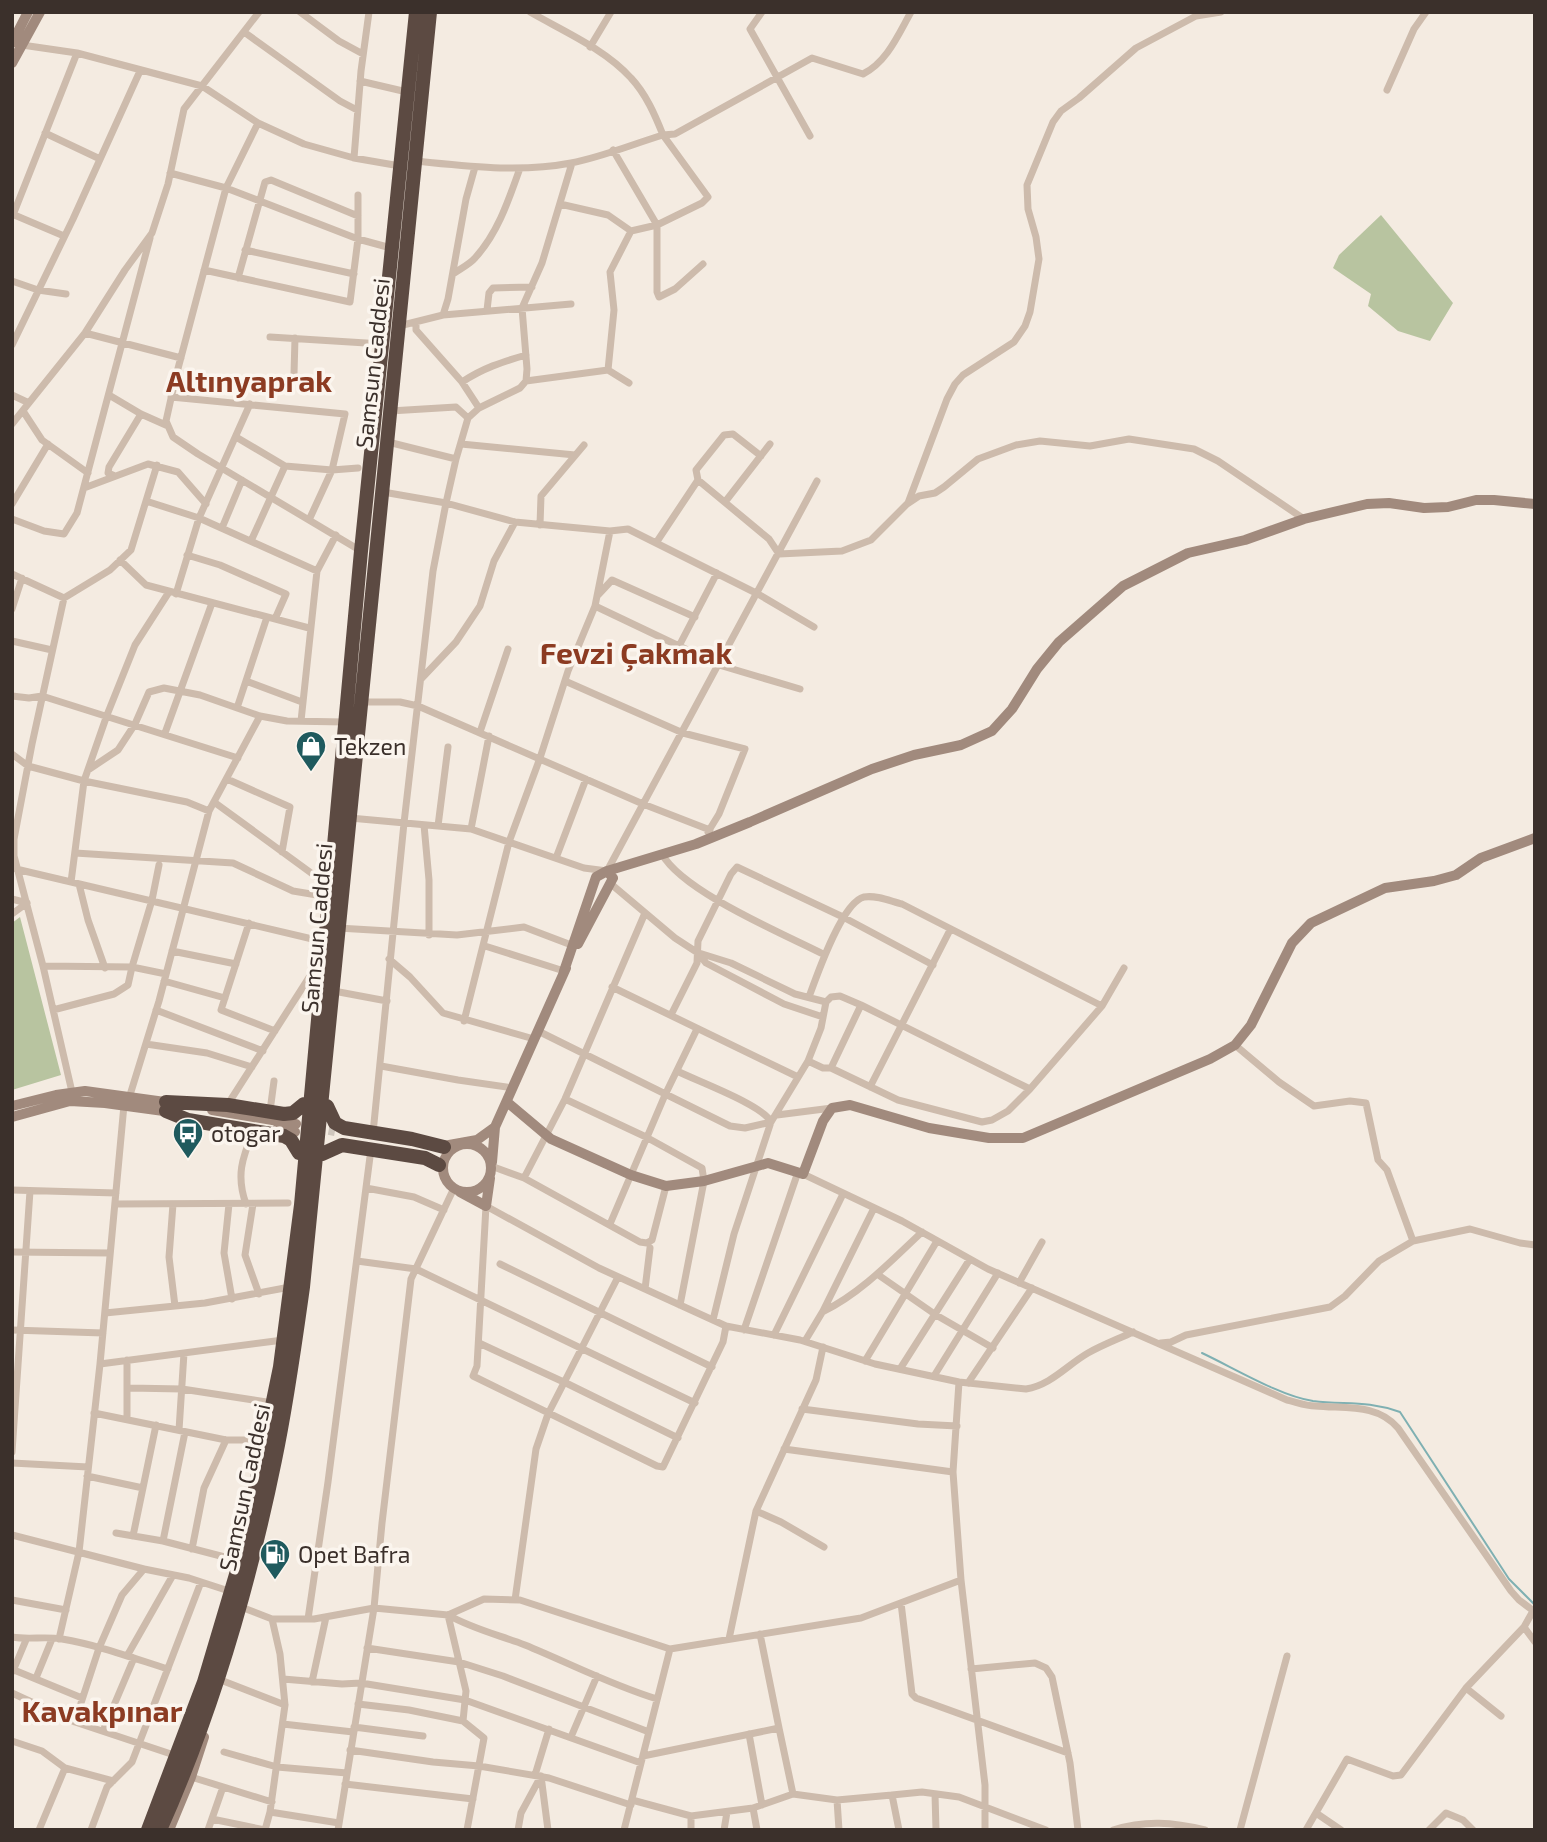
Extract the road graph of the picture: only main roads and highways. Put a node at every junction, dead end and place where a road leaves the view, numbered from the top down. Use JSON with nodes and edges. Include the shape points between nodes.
{"nodes":[{"id":1,"x":416,"y":12,"type":"edge"},
{"id":2,"x":430,"y":12,"type":"edge"},
{"id":3,"x":407,"y":163,"type":"junction"},
{"id":4,"x":330,"y":963,"type":"junction"},
{"id":5,"x":304,"y":1104,"type":"junction"},
{"id":6,"x":327,"y":1106,"type":"junction"},
{"id":7,"x":444,"y":1147,"type":"road end"},
{"id":8,"x":299,"y":1153,"type":"junction"},
{"id":9,"x":322,"y":1154,"type":"junction"},
{"id":10,"x":441,"y":1170,"type":"road end"},
{"id":11,"x":297,"y":1287,"type":"junction"},
{"id":12,"x":148,"y":1830,"type":"edge"},
{"id":13,"x":160,"y":1830,"type":"edge"}],
"edges":[{"from":1,"to":3,"type":"highway","name":"Samsun Caddesi","via":[[407,92]]},
{"from":2,"to":3,"type":"highway","name":"Samsun Caddesi"},
{"from":3,"to":4,"type":"highway","name":"Samsun Caddesi","via":[[390,411],[338,928]]},
{"from":3,"to":4,"type":"highway","name":"Samsun Caddesi","via":[[391,248],[329,882],[326,943]]},
{"from":4,"to":5,"type":"highway","via":[[316,985]]},
{"from":4,"to":6,"type":"highway","via":[[339,992]]},
{"from":4,"to":11,"type":"highway","name":"Samsun Caddesi"},
{"from":5,"to":8,"type":"highway"},
{"from":5,"to":8,"type":"highway","via":[[293,1113],[228,1105],[166,1106],[188,1120],[284,1136]]},
{"from":6,"to":7,"type":"highway","via":[[335,1123],[344,1128]]},
{"from":6,"to":9,"type":"highway"},
{"from":8,"to":11,"type":"highway","via":[[287,1276]]},
{"from":9,"to":10,"type":"highway","via":[[342,1145],[425,1158]]},
{"from":9,"to":11,"type":"highway","via":[[311,1268]]},
{"from":11,"to":12,"type":"highway","name":"Samsun Caddesi","via":[[232,1592]]},
{"from":11,"to":13,"type":"highway","name":"Samsun Caddesi","via":[[276,1458],[241,1607],[184,1775]]}]}
